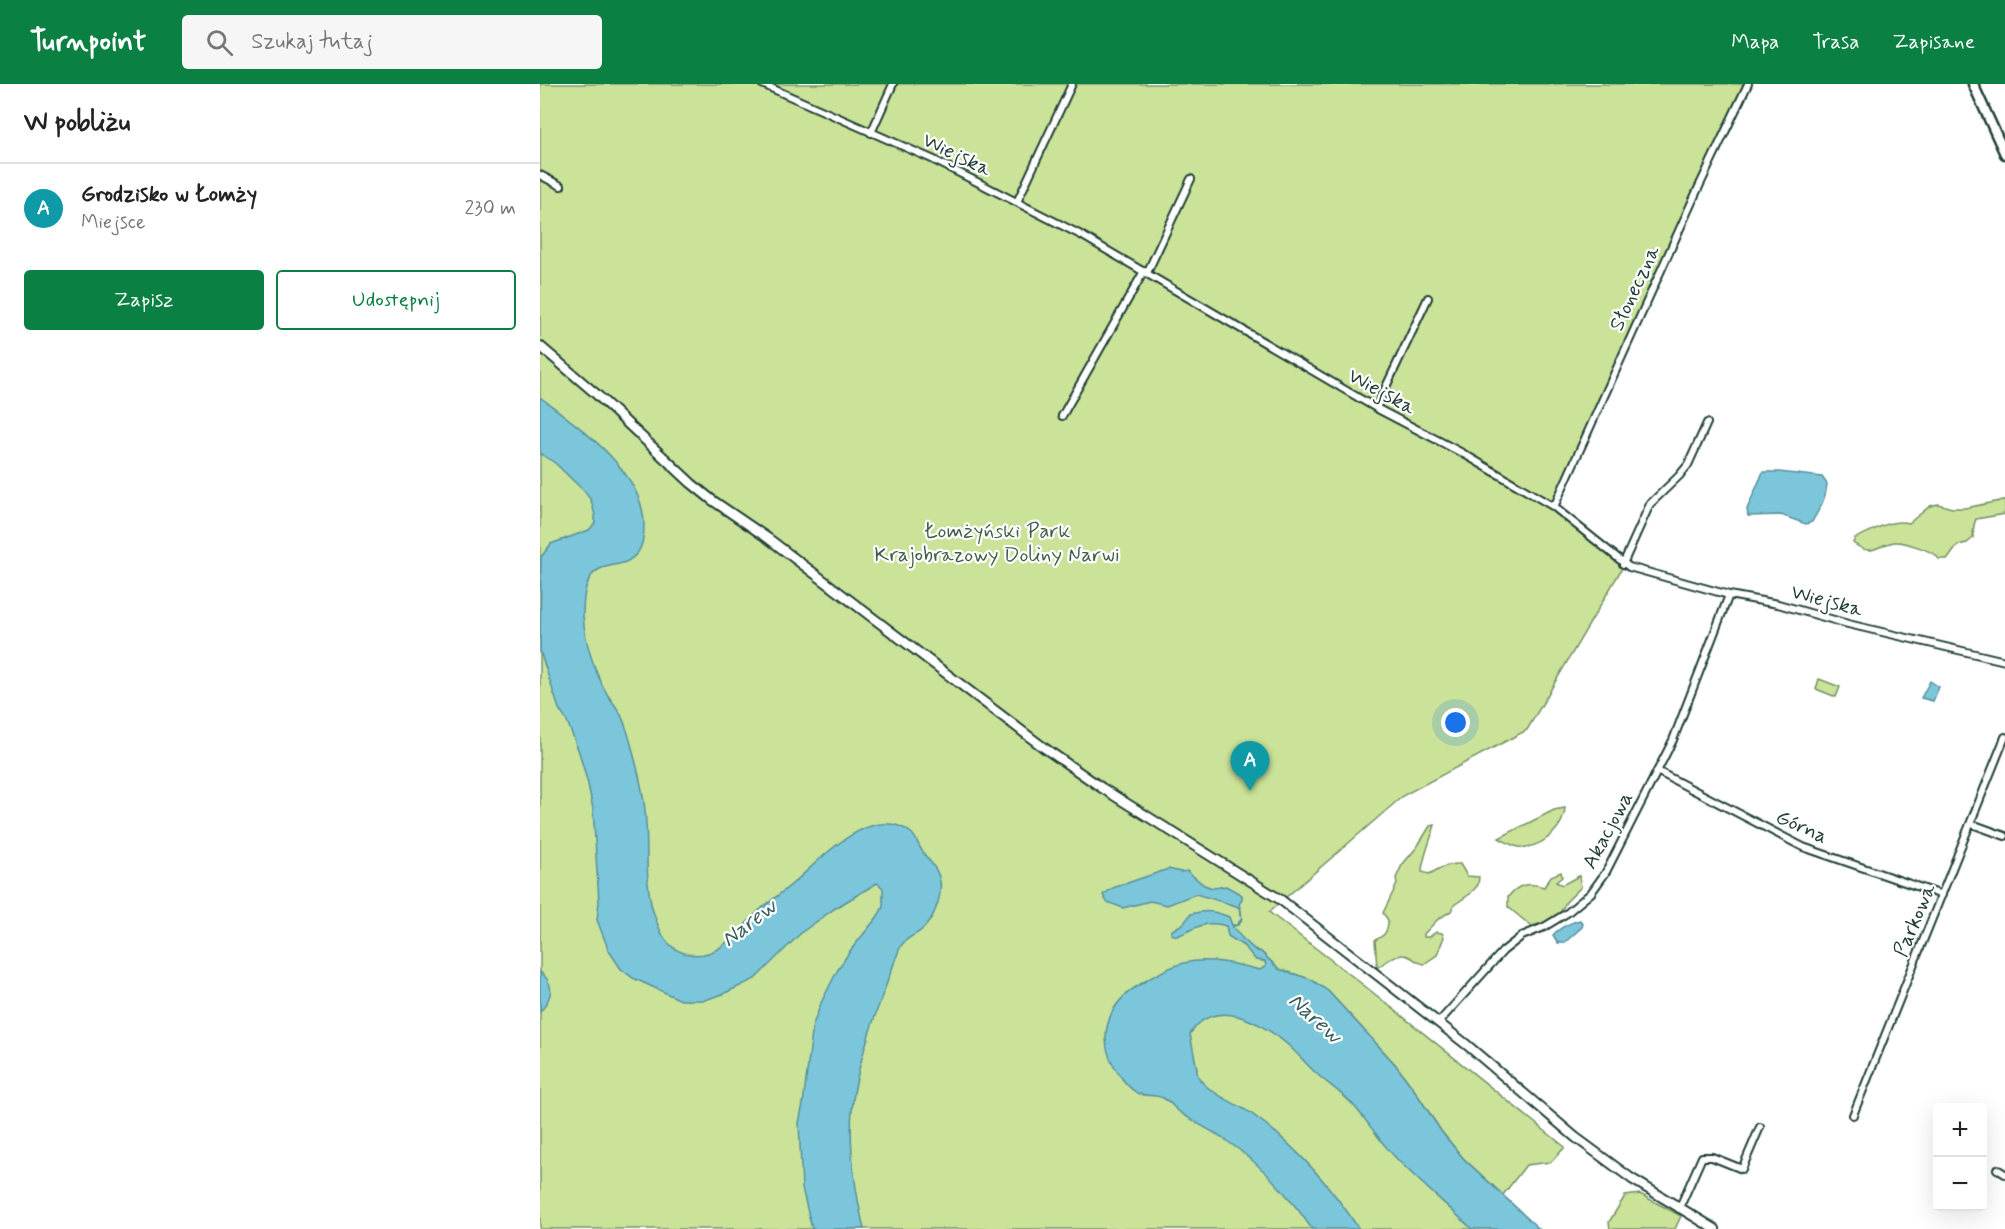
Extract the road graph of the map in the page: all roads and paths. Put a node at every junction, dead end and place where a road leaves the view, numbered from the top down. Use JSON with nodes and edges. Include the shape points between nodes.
{"nodes":[{"id":1,"x":762,"y":84,"type":"edge"},
{"id":2,"x":893,"y":84,"type":"edge"},
{"id":3,"x":1072,"y":84,"type":"edge"},
{"id":4,"x":1748,"y":84,"type":"edge"},
{"id":5,"x":1973,"y":84,"type":"edge"},
{"id":6,"x":871,"y":133,"type":"junction"},
{"id":7,"x":2005,"y":154,"type":"edge"},
{"id":8,"x":540,"y":175,"type":"edge"},
{"id":9,"x":1191,"y":179,"type":"dead end"},
{"id":10,"x":561,"y":186,"type":"dead end"},
{"id":11,"x":1017,"y":202,"type":"junction"},
{"id":12,"x":1146,"y":272,"type":"junction"},
{"id":13,"x":1428,"y":298,"type":"dead end"},
{"id":14,"x":540,"y":346,"type":"edge"},
{"id":15,"x":1376,"y":408,"type":"junction"},
{"id":16,"x":1062,"y":416,"type":"dead end"},
{"id":17,"x":1707,"y":423,"type":"dead end"},
{"id":18,"x":1554,"y":507,"type":"junction"},
{"id":19,"x":1623,"y":564,"type":"junction"},
{"id":20,"x":1729,"y":595,"type":"junction"},
{"id":21,"x":2005,"y":661,"type":"edge"},
{"id":22,"x":2005,"y":737,"type":"edge"},
{"id":23,"x":1657,"y":771,"type":"junction"},
{"id":24,"x":1972,"y":824,"type":"junction"},
{"id":25,"x":2005,"y":836,"type":"edge"},
{"id":26,"x":1942,"y":895,"type":"junction"},
{"id":27,"x":1438,"y":1023,"type":"junction"},
{"id":28,"x":1853,"y":1115,"type":"dead end"},
{"id":29,"x":1760,"y":1127,"type":"dead end"},
{"id":30,"x":1997,"y":1169,"type":"dead end"},
{"id":31,"x":2005,"y":1174,"type":"edge"},
{"id":32,"x":1679,"y":1209,"type":"junction"},
{"id":33,"x":1715,"y":1229,"type":"edge"}],
"edges":[{"from":1,"to":6,"type":"street","name":"Wiejska"},
{"from":2,"to":6,"type":"street"},
{"from":3,"to":11,"type":"street"},
{"from":4,"to":18,"type":"street","name":"Słoneczna"},
{"from":5,"to":7,"type":"main road"},
{"from":6,"to":11,"type":"street","name":"Wiejska"},
{"from":8,"to":10,"type":"street"},
{"from":9,"to":12,"type":"street"},
{"from":11,"to":12,"type":"street","name":"Wiejska"},
{"from":12,"to":15,"type":"street","name":"Wiejska"},
{"from":12,"to":16,"type":"street"},
{"from":13,"to":15,"type":"street"},
{"from":14,"to":27,"type":"street","via":[[712,500],[1043,747],[1281,900]]},
{"from":15,"to":18,"type":"street","name":"Wiejska"},
{"from":17,"to":19,"type":"street","via":[[1683,472],[1650,504]]},
{"from":18,"to":19,"type":"street","name":"Wiejska"},
{"from":19,"to":20,"type":"street","name":"Wiejska"},
{"from":20,"to":21,"type":"street","name":"Wiejska"},
{"from":20,"to":23,"type":"street","name":"Akacjowa","via":[[1674,740]]},
{"from":22,"to":24,"type":"street","name":"Parkowa"},
{"from":23,"to":26,"type":"street","name":"Górna","via":[[1803,847]]},
{"from":23,"to":27,"type":"street","name":"Akacjowa","via":[[1606,872],[1591,893],[1556,920],[1514,942]]},
{"from":24,"to":25,"type":"street"},
{"from":24,"to":26,"type":"street","name":"Parkowa"},
{"from":26,"to":28,"type":"street","name":"Parkowa"},
{"from":27,"to":32,"type":"street","via":[[1575,1137]]},
{"from":29,"to":32,"type":"street","via":[[1742,1169],[1702,1157]]},
{"from":30,"to":31,"type":"street"},
{"from":32,"to":33,"type":"street"}]}
